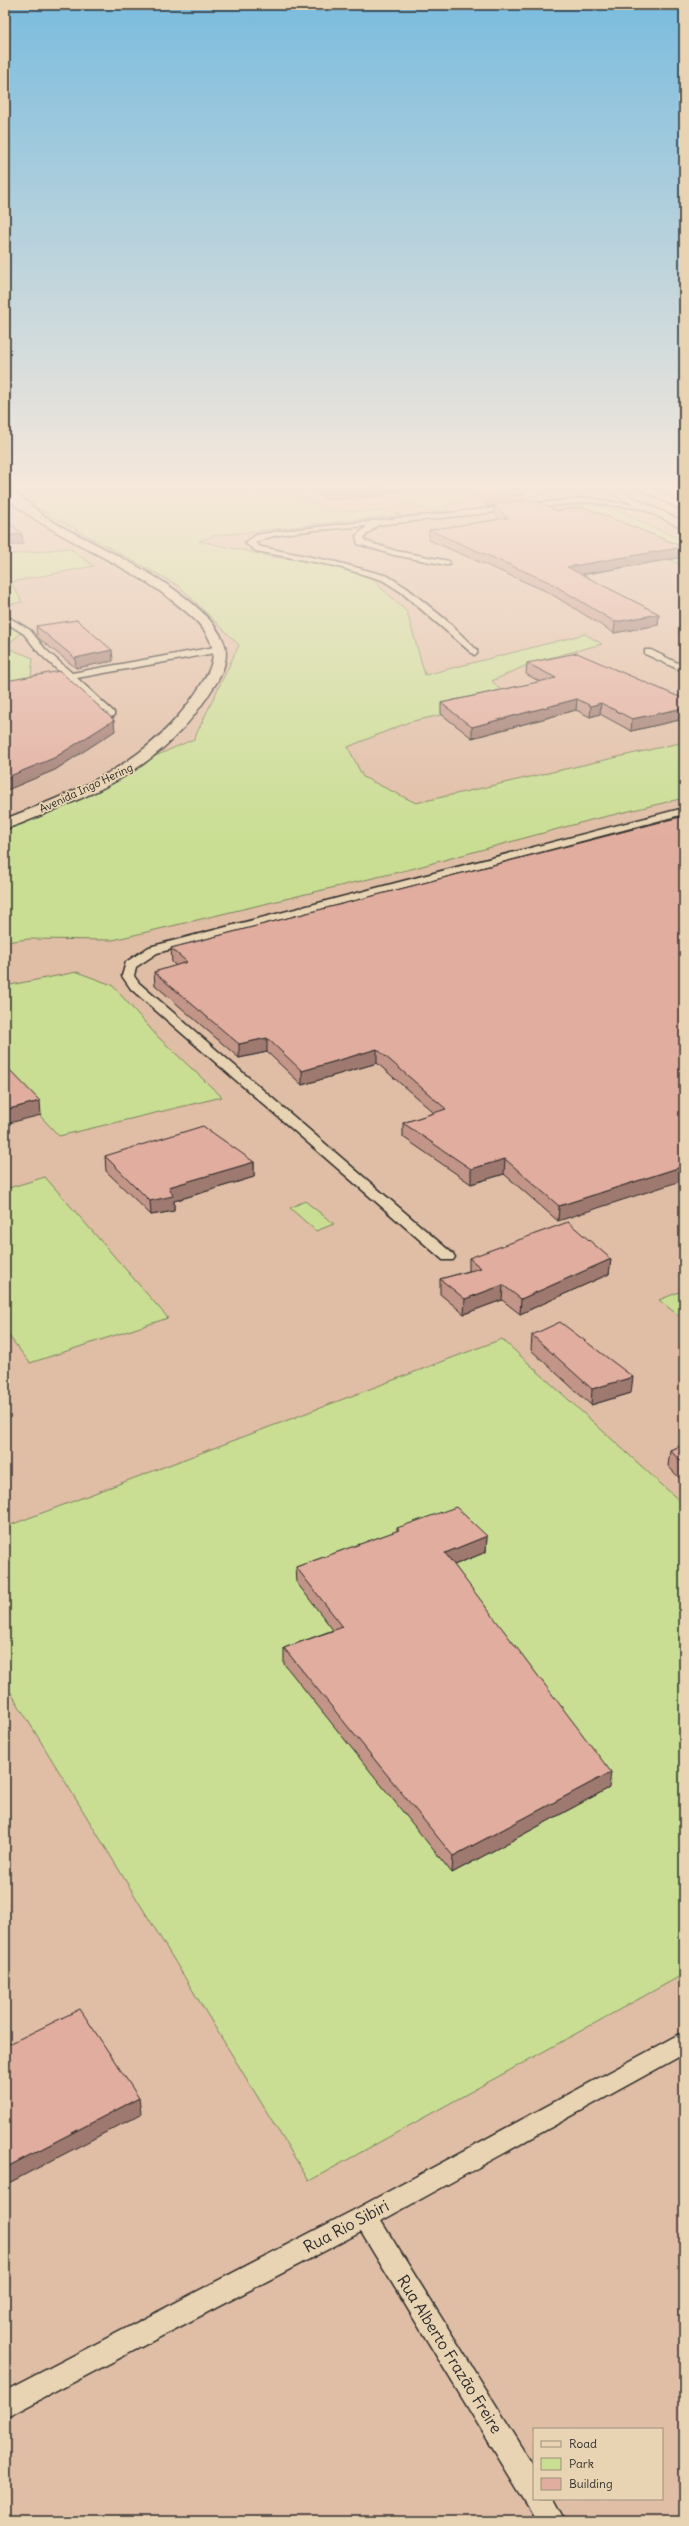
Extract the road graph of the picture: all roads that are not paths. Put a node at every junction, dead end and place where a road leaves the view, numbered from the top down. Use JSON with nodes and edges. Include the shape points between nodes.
{"nodes":[{"id":1,"x":182,"y":603,"type":"edge"},
{"id":2,"x":420,"y":603,"type":"edge"},
{"id":3,"x":5,"y":618,"type":"edge"},
{"id":4,"x":220,"y":649,"type":"junction"},
{"id":5,"x":474,"y":652,"type":"dead end"},
{"id":6,"x":648,"y":652,"type":"dead end"},
{"id":7,"x":684,"y":669,"type":"edge"},
{"id":8,"x":69,"y":675,"type":"junction"},
{"id":9,"x":5,"y":688,"type":"edge"},
{"id":10,"x":111,"y":714,"type":"dead end"},
{"id":11,"x":684,"y":811,"type":"edge"},
{"id":12,"x":5,"y":824,"type":"edge"},
{"id":13,"x":448,"y":1257,"type":"dead end"},
{"id":14,"x":684,"y":2042,"type":"edge"},
{"id":15,"x":366,"y":2217,"type":"junction"},
{"id":16,"x":5,"y":2404,"type":"edge"},
{"id":17,"x":533,"y":2489,"type":"edge"},
{"id":18,"x":540,"y":2500,"type":"edge"},
{"id":19,"x":552,"y":2521,"type":"edge"}],
"edges":[{"from":1,"to":4,"type":"main road","via":[[212,633]]},
{"from":2,"to":5,"type":"lane"},
{"from":3,"to":8,"type":"lane","via":[[27,632],[43,652]]},
{"from":4,"to":8,"type":"lane"},
{"from":4,"to":12,"type":"main road","name":"Avenida Ingo Hering","via":[[216,671],[199,702],[179,729],[157,749],[118,774]]},
{"from":6,"to":7,"type":"lane"},
{"from":8,"to":9,"type":"lane"},
{"from":8,"to":10,"type":"lane"},
{"from":11,"to":13,"type":"lane","via":[[205,934],[153,950],[130,965],[128,976],[136,986]]},
{"from":14,"to":15,"type":"lane","name":"Rua Rio Sibiri"},
{"from":15,"to":16,"type":"lane","name":"Rua Rio Sibiri"},
{"from":15,"to":17,"type":"lane","name":"Rua Alberto Frazão Freire"},
{"from":18,"to":19,"type":"lane"}]}
